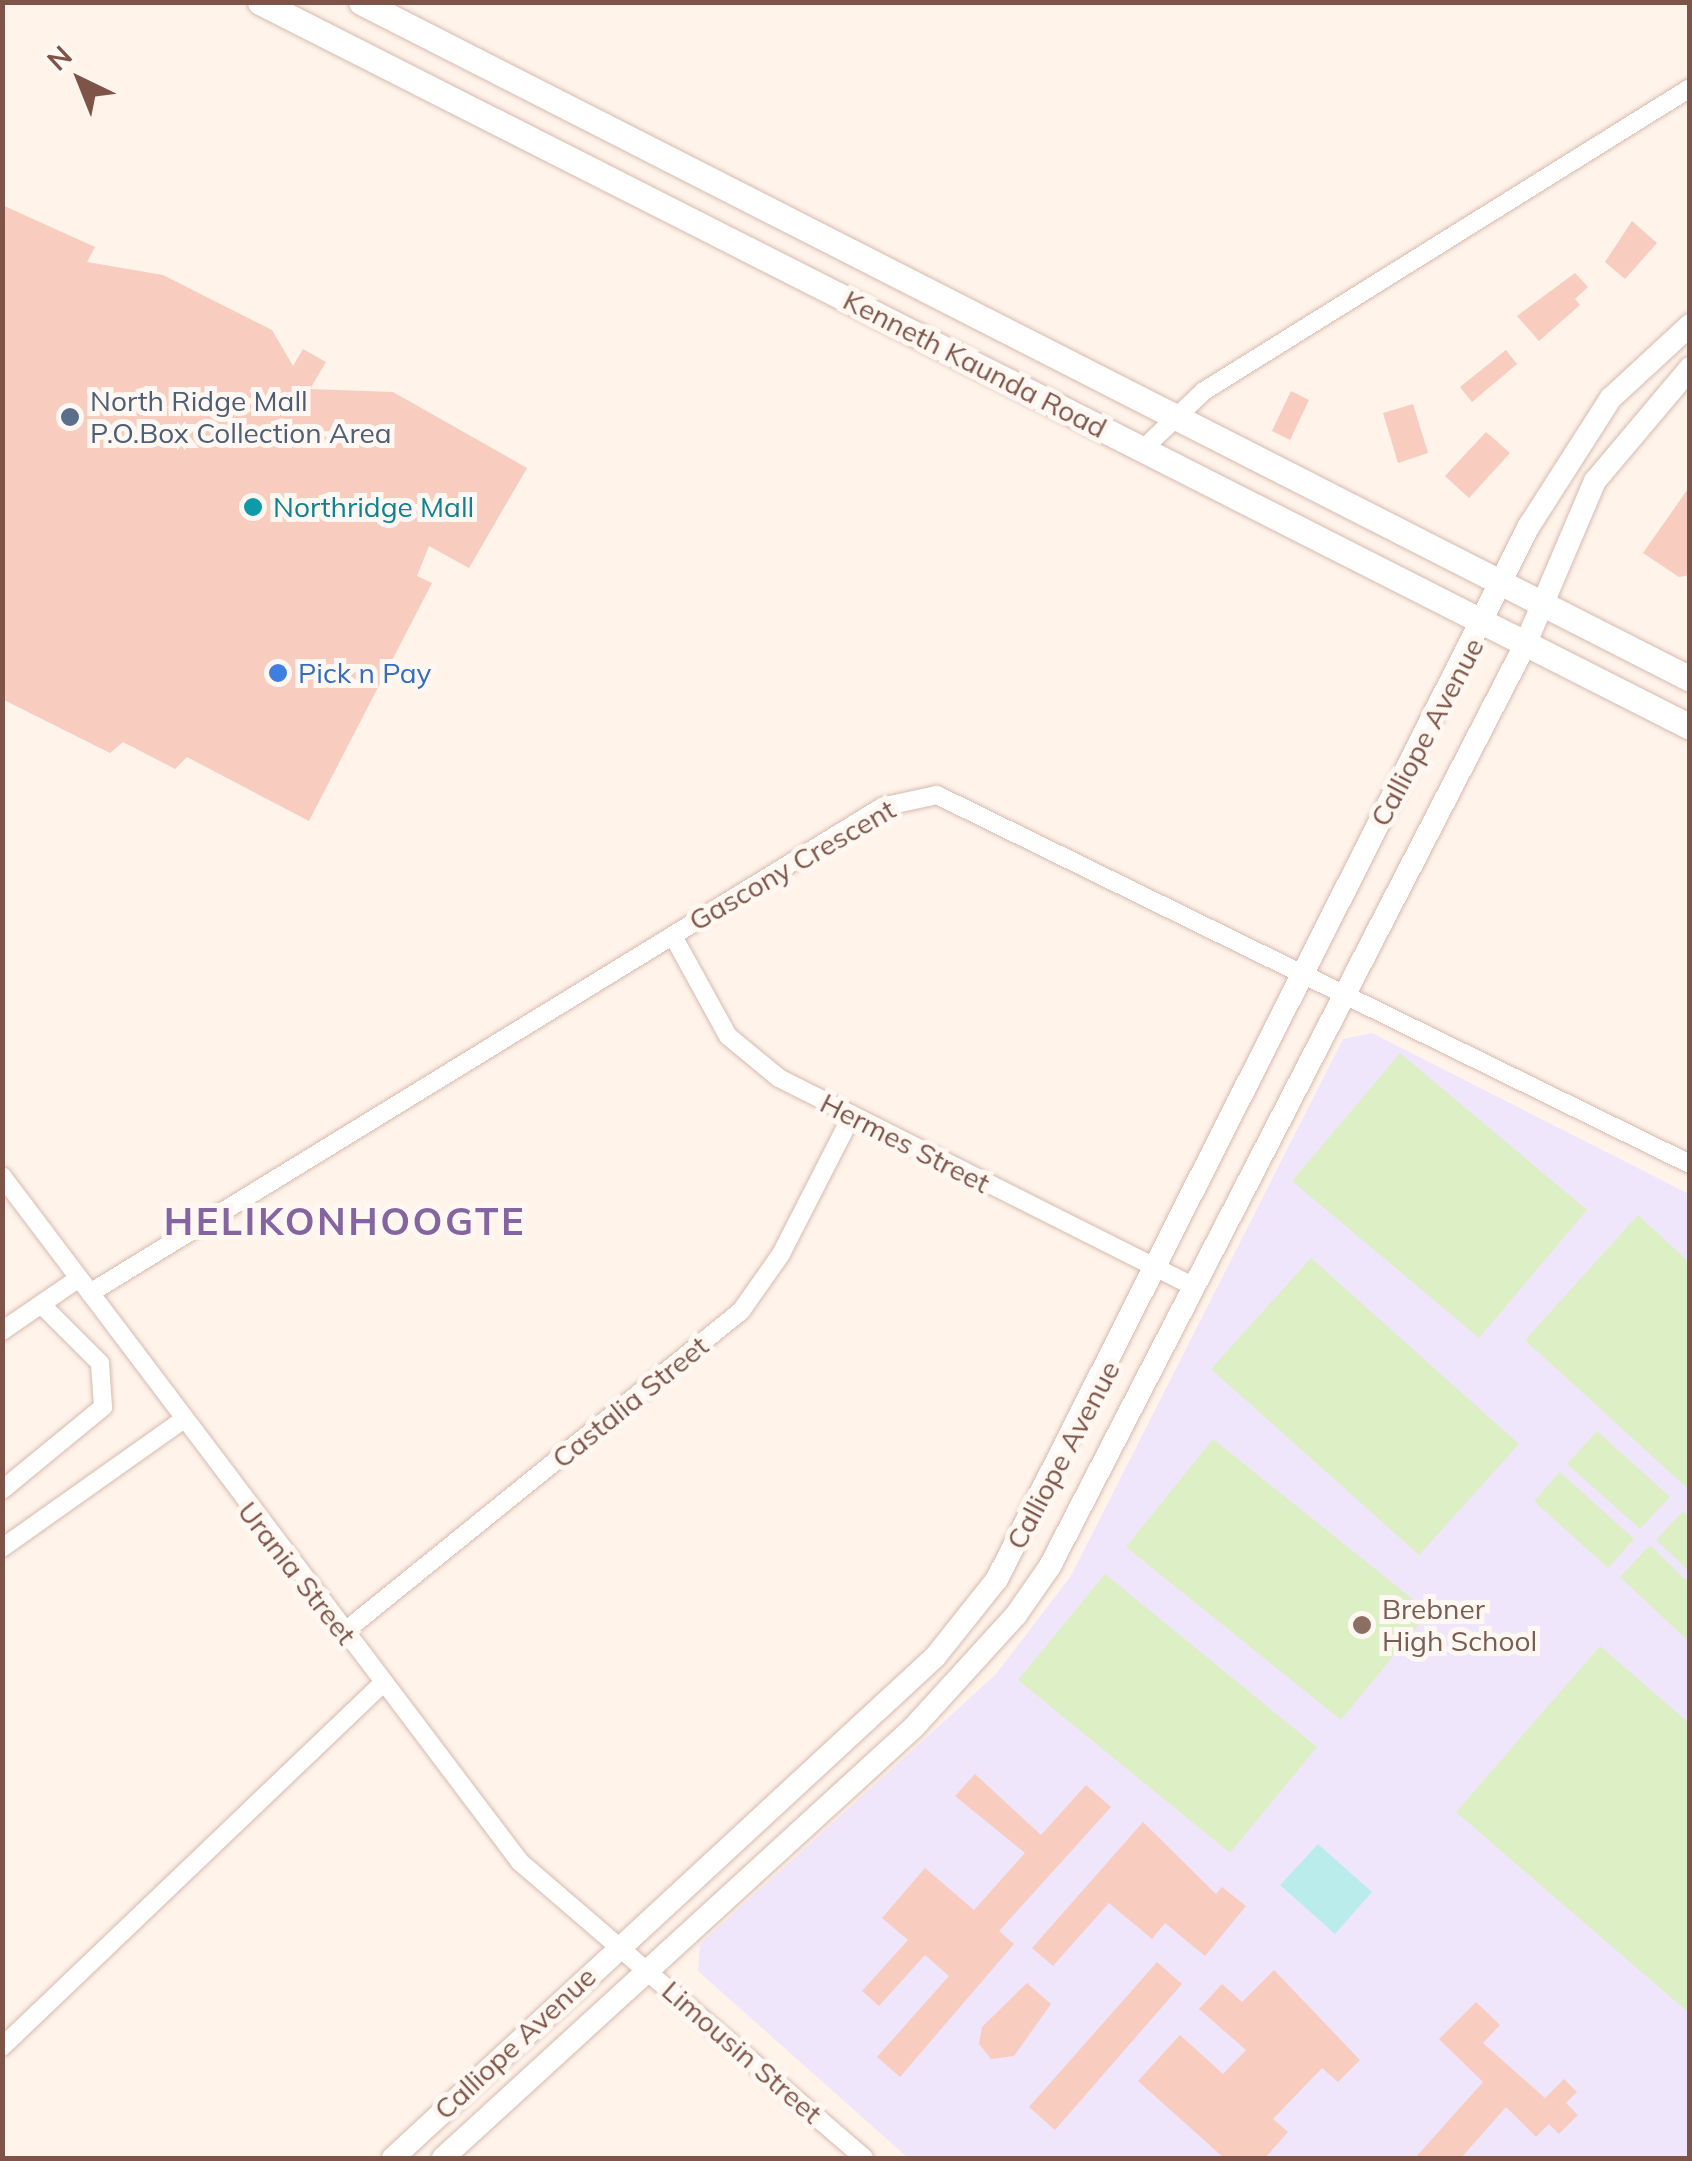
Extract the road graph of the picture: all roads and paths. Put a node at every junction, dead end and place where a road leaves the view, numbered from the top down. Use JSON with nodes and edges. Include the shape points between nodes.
{"nodes":[{"id":1,"x":260,"y":2,"type":"edge"},
{"id":2,"x":360,"y":2,"type":"edge"},
{"id":3,"x":1690,"y":88,"type":"edge"},
{"id":4,"x":1690,"y":326,"type":"edge"},
{"id":5,"x":1690,"y":368,"type":"edge"},
{"id":6,"x":1169,"y":416,"type":"junction"},
{"id":7,"x":1144,"y":449,"type":"junction"},
{"id":8,"x":1502,"y":582,"type":"junction"},
{"id":9,"x":1544,"y":604,"type":"junction"},
{"id":10,"x":1484,"y":624,"type":"junction"},
{"id":11,"x":1526,"y":645,"type":"junction"},
{"id":12,"x":1690,"y":679,"type":"edge"},
{"id":13,"x":1690,"y":727,"type":"edge"},
{"id":14,"x":673,"y":936,"type":"junction"},
{"id":15,"x":1305,"y":975,"type":"junction"},
{"id":16,"x":1343,"y":992,"type":"junction"},
{"id":17,"x":851,"y":1117,"type":"junction"},
{"id":18,"x":1690,"y":1164,"type":"edge"},
{"id":19,"x":2,"y":1176,"type":"edge"},
{"id":20,"x":1158,"y":1270,"type":"junction"},
{"id":21,"x":84,"y":1285,"type":"junction"},
{"id":22,"x":1194,"y":1287,"type":"junction"},
{"id":23,"x":42,"y":1304,"type":"junction"},
{"id":24,"x":2,"y":1332,"type":"edge"},
{"id":25,"x":180,"y":1422,"type":"junction"},
{"id":26,"x":2,"y":1490,"type":"edge"},
{"id":27,"x":2,"y":1548,"type":"edge"},
{"id":28,"x":344,"y":1632,"type":"junction"},
{"id":29,"x":381,"y":1685,"type":"junction"},
{"id":30,"x":620,"y":1946,"type":"junction"},
{"id":31,"x":645,"y":1966,"type":"junction"},
{"id":32,"x":2,"y":2047,"type":"edge"},
{"id":33,"x":852,"y":2155,"type":"edge"},
{"id":34,"x":398,"y":2157,"type":"edge"},
{"id":35,"x":442,"y":2158,"type":"edge"}],
"edges":[{"from":1,"to":7,"type":"main road","name":"Kenneth Kaunda Road"},
{"from":2,"to":6,"type":"main road","name":"Kenneth Kaunda Road"},
{"from":3,"to":6,"type":"street"},
{"from":4,"to":8,"type":"street","name":"Calliope Avenue","via":[[1586,432]]},
{"from":5,"to":9,"type":"street","name":"Calliope Avenue","via":[[1595,481]]},
{"from":6,"to":7,"type":"street"},
{"from":6,"to":8,"type":"main road","name":"Kenneth Kaunda Road"},
{"from":7,"to":10,"type":"main road","name":"Kenneth Kaunda Road"},
{"from":8,"to":9,"type":"main road","name":"Kenneth Kaunda Road"},
{"from":8,"to":10,"type":"street","name":"Calliope Avenue"},
{"from":9,"to":11,"type":"street","name":"Calliope Avenue"},
{"from":9,"to":12,"type":"main road","name":"Kenneth Kaunda Road"},
{"from":10,"to":11,"type":"main road","name":"Kenneth Kaunda Road"},
{"from":10,"to":15,"type":"street","name":"Calliope Avenue"},
{"from":11,"to":13,"type":"main road","name":"Kenneth Kaunda Road"},
{"from":11,"to":16,"type":"street","name":"Calliope Avenue"},
{"from":14,"to":15,"type":"street","name":"Gascony Crescent","via":[[882,806],[938,795]]},
{"from":14,"to":17,"type":"street","name":"Hermes Street","via":[[728,1036]]},
{"from":14,"to":21,"type":"street","name":"Gascony Crescent"},
{"from":15,"to":16,"type":"street","name":"Gascony Crescent"},
{"from":15,"to":20,"type":"street","name":"Calliope Avenue"},
{"from":16,"to":18,"type":"street","name":"Gascony Crescent"},
{"from":16,"to":22,"type":"street","name":"Calliope Avenue"},
{"from":17,"to":20,"type":"street","name":"Hermes Street"},
{"from":17,"to":28,"type":"street","name":"Castalia Street","via":[[782,1254],[740,1311]]},
{"from":19,"to":21,"type":"street","name":"Urania Street"},
{"from":20,"to":22,"type":"street","name":"Hermes Street"},
{"from":20,"to":30,"type":"street","name":"Calliope Avenue","via":[[1030,1522],[962,1626]]},
{"from":21,"to":23,"type":"street","name":"Gascony Crescent"},
{"from":21,"to":25,"type":"street","name":"Urania Street"},
{"from":22,"to":31,"type":"street","name":"Calliope Avenue","via":[[1050,1566],[966,1677]]},
{"from":23,"to":24,"type":"street","name":"Gascony Crescent"},
{"from":23,"to":26,"type":"street","via":[[100,1363],[103,1407]]},
{"from":25,"to":27,"type":"street"},
{"from":25,"to":28,"type":"street","name":"Urania Street"},
{"from":28,"to":29,"type":"street","name":"Urania Street"},
{"from":29,"to":30,"type":"street","name":"Urania Street","via":[[520,1862]]},
{"from":29,"to":32,"type":"street"},
{"from":30,"to":31,"type":"street","name":"Limousin Street"},
{"from":30,"to":34,"type":"street","name":"Calliope Avenue"},
{"from":31,"to":33,"type":"street","name":"Limousin Street"},
{"from":31,"to":35,"type":"street","name":"Calliope Avenue"}]}
